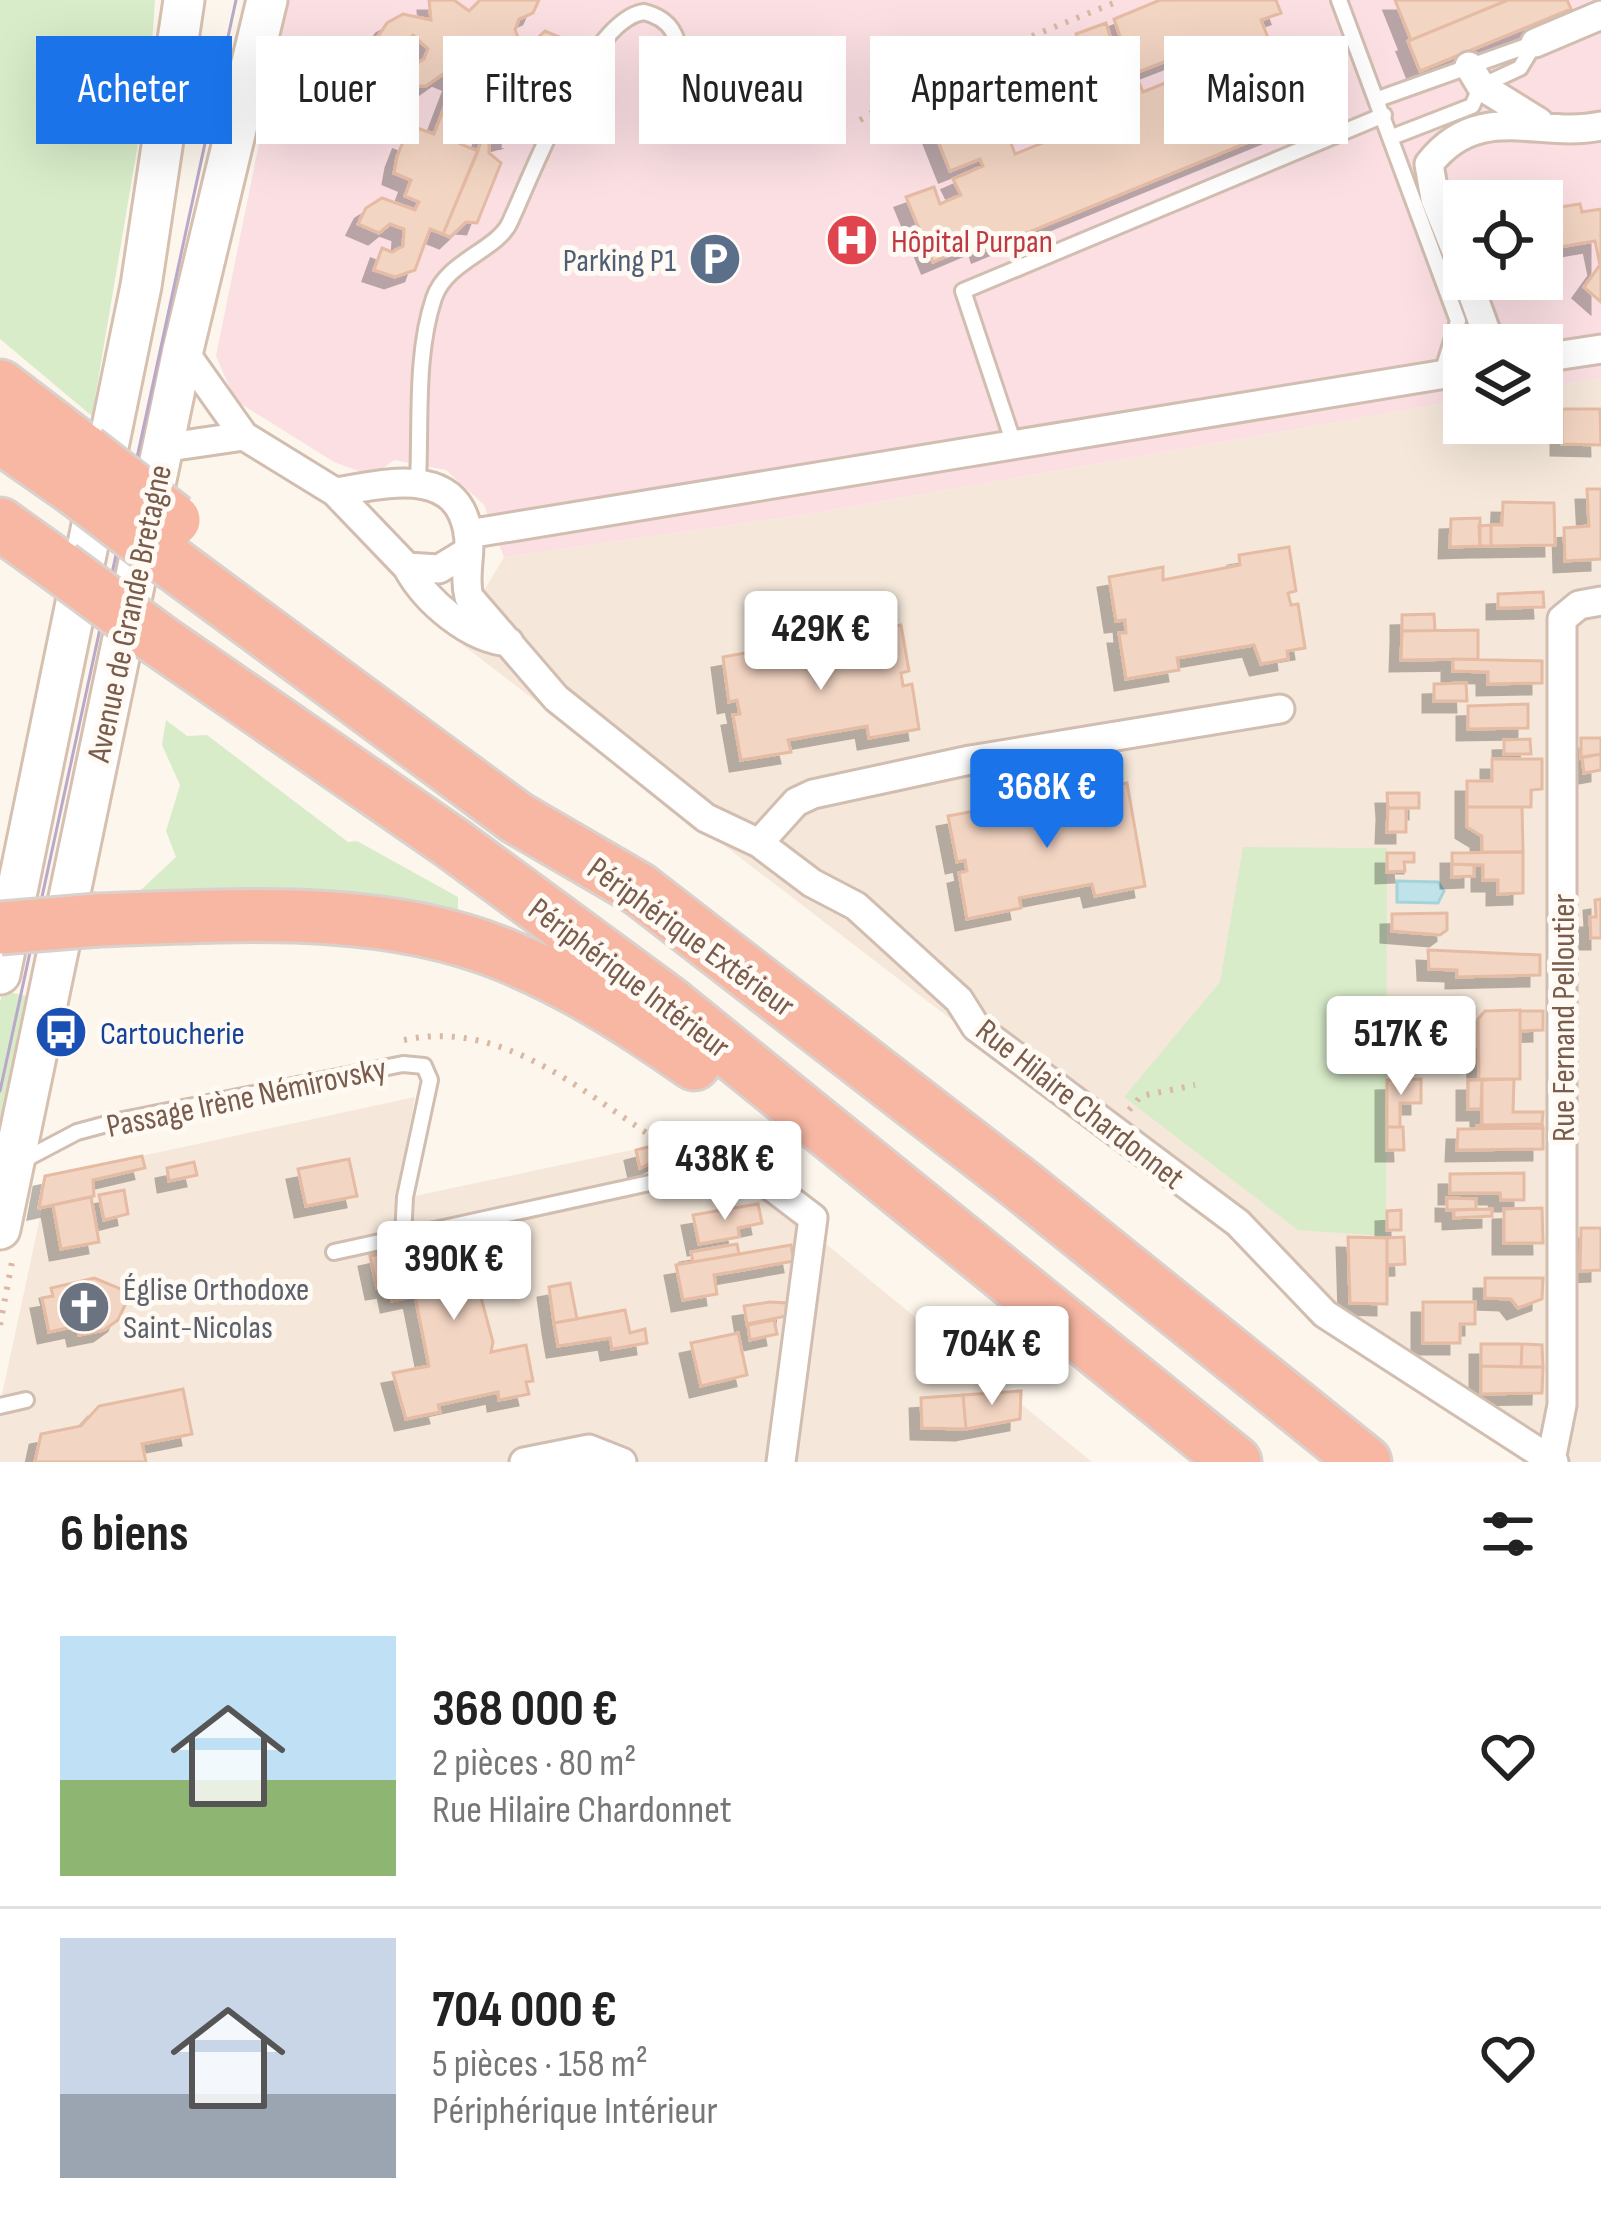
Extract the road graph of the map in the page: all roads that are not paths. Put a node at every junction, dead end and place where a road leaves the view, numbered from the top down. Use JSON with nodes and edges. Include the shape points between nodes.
{"nodes":[{"id":1,"x":184,"y":0,"type":"edge"},
{"id":2,"x":267,"y":0,"type":"edge"},
{"id":3,"x":1339,"y":0,"type":"edge"},
{"id":4,"x":1601,"y":15,"type":"edge"},
{"id":5,"x":676,"y":36,"type":"edge"},
{"id":6,"x":1534,"y":43,"type":"junction"},
{"id":7,"x":1475,"y":76,"type":"junction"},
{"id":8,"x":1378,"y":99,"type":"junction"},
{"id":9,"x":1384,"y":115,"type":"junction"},
{"id":10,"x":1545,"y":125,"type":"junction"},
{"id":11,"x":1601,"y":126,"type":"edge"},
{"id":12,"x":1392,"y":137,"type":"junction"},
{"id":13,"x":1443,"y":217,"type":"edge"},
{"id":14,"x":1458,"y":324,"type":"edge"},
{"id":15,"x":1601,"y":349,"type":"edge"},
{"id":16,"x":183,"y":350,"type":"junction"},
{"id":17,"x":1563,"y":355,"type":"edge"},
{"id":18,"x":1443,"y":375,"type":"edge"},
{"id":19,"x":0,"y":386,"type":"edge"},
{"id":20,"x":244,"y":436,"type":"junction"},
{"id":21,"x":0,"y":437,"type":"edge"},
{"id":22,"x":1014,"y":444,"type":"junction"},
{"id":23,"x":162,"y":448,"type":"junction"},
{"id":24,"x":80,"y":470,"type":"junction"},
{"id":25,"x":418,"y":481,"type":"junction"},
{"id":26,"x":335,"y":492,"type":"junction"},
{"id":27,"x":0,"y":524,"type":"edge"},
{"id":28,"x":468,"y":543,"type":"junction"},
{"id":29,"x":406,"y":567,"type":"junction"},
{"id":30,"x":1601,"y":601,"type":"edge"},
{"id":31,"x":509,"y":642,"type":"junction"},
{"id":32,"x":1280,"y":709,"type":"dead end"},
{"id":33,"x":759,"y":843,"type":"junction"},
{"id":34,"x":0,"y":928,"type":"edge"},
{"id":35,"x":0,"y":974,"type":"edge"},
{"id":36,"x":9,"y":1176,"type":"edge"},
{"id":37,"x":739,"y":1176,"type":"dead end"},
{"id":38,"x":654,"y":1182,"type":"dead end"},
{"id":39,"x":0,"y":1229,"type":"edge"},
{"id":40,"x":403,"y":1237,"type":"junction"},
{"id":41,"x":334,"y":1252,"type":"dead end"},
{"id":42,"x":26,"y":1400,"type":"dead end"},
{"id":43,"x":1166,"y":1405,"type":"junction"},
{"id":44,"x":0,"y":1406,"type":"edge"},
{"id":45,"x":1553,"y":1461,"type":"edge"},
{"id":46,"x":524,"y":1462,"type":"edge"},
{"id":47,"x":622,"y":1462,"type":"edge"},
{"id":48,"x":782,"y":1462,"type":"edge"},
{"id":49,"x":1234,"y":1462,"type":"edge"},
{"id":50,"x":1365,"y":1462,"type":"edge"}],
"edges":[{"from":1,"to":35,"type":"main road","name":"Avenue de Grande Bretagne","via":[[141,286]]},
{"from":2,"to":16,"type":"main road","name":"Avenue de Grande Bretagne"},
{"from":3,"to":8,"type":"lane"},
{"from":4,"to":6,"type":"street"},
{"from":5,"to":25,"type":"lane","via":[[644,12],[622,18],[561,110],[507,230],[465,258],[434,294]]},
{"from":6,"to":7,"type":"lane"},
{"from":6,"to":7,"type":"lane","via":[[1520,68]]},
{"from":7,"to":8,"type":"lane"},
{"from":7,"to":10,"type":"street"},
{"from":7,"to":12,"type":"lane","via":[[1472,106]]},
{"from":8,"to":9,"type":"lane"},
{"from":9,"to":12,"type":"lane"},
{"from":9,"to":22,"type":"lane","via":[[963,291]]},
{"from":10,"to":11,"type":"street"},
{"from":10,"to":13,"type":"street","via":[[1510,121],[1444,144],[1429,164]]},
{"from":12,"to":14,"type":"lane"},
{"from":15,"to":17,"type":"street"},
{"from":16,"to":20,"type":"street","name":"Rue Hilaire Chardonnet"},
{"from":16,"to":23,"type":"main road","name":"Avenue de Grande Bretagne"},
{"from":18,"to":22,"type":"street"},
{"from":19,"to":24,"type":"highway"},
{"from":20,"to":23,"type":"street"},
{"from":20,"to":26,"type":"street","name":"Rue Hilaire Chardonnet"},
{"from":21,"to":24,"type":"highway"},
{"from":22,"to":28,"type":"street"},
{"from":23,"to":36,"type":"main road","name":"Avenue de Grande Bretagne"},
{"from":24,"to":50,"type":"highway","name":"Périphérique Extérieur","bridge":true,"via":[[539,794],[639,889]]},
{"from":25,"to":26,"type":"street"},
{"from":25,"to":28,"type":"street","name":"Rue Hilaire Chardonnet","via":[[453,502]]},
{"from":26,"to":29,"type":"street","name":"Rue Hilaire Chardonnet"},
{"from":27,"to":43,"type":"highway","name":"Périphérique Intérieur","bridge":true,"via":[[668,1002]]},
{"from":28,"to":29,"type":"street","via":[[439,569]]},
{"from":28,"to":31,"type":"street","name":"Rue Hilaire Chardonnet","via":[[470,597]]},
{"from":29,"to":31,"type":"street","name":"Rue Hilaire Chardonnet","via":[[418,588],[484,640]]},
{"from":30,"to":45,"type":"street","name":"Rue Fernand Pelloutier","via":[[1562,619],[1562,1406]]},
{"from":31,"to":33,"type":"street","name":"Rue Hilaire Chardonnet","via":[[556,698],[706,818]]},
{"from":32,"to":33,"type":"street","via":[[813,794]]},
{"from":33,"to":45,"type":"street","name":"Rue Hilaire Chardonnet","via":[[856,906],[959,1000],[976,1027],[1238,1223],[1325,1314]]},
{"from":34,"to":43,"type":"highway","bridge":true,"via":[[247,916],[385,924],[519,961],[630,1019],[944,1259]]},
{"from":36,"to":39,"type":"main road","name":"Avenue de Grande Bretagne"},
{"from":36,"to":40,"type":"lane","name":"Passage Irène Némirovsky","via":[[77,1132],[118,1121],[424,1066],[430,1080]]},
{"from":37,"to":48,"type":"street","via":[[755,1174],[813,1218]]},
{"from":38,"to":40,"type":"lane"},
{"from":40,"to":41,"type":"lane"},
{"from":42,"to":44,"type":"lane"},
{"from":43,"to":49,"type":"highway","name":"Périphérique Intérieur"},
{"from":46,"to":47,"type":"street","via":[[589,1448]]}]}
